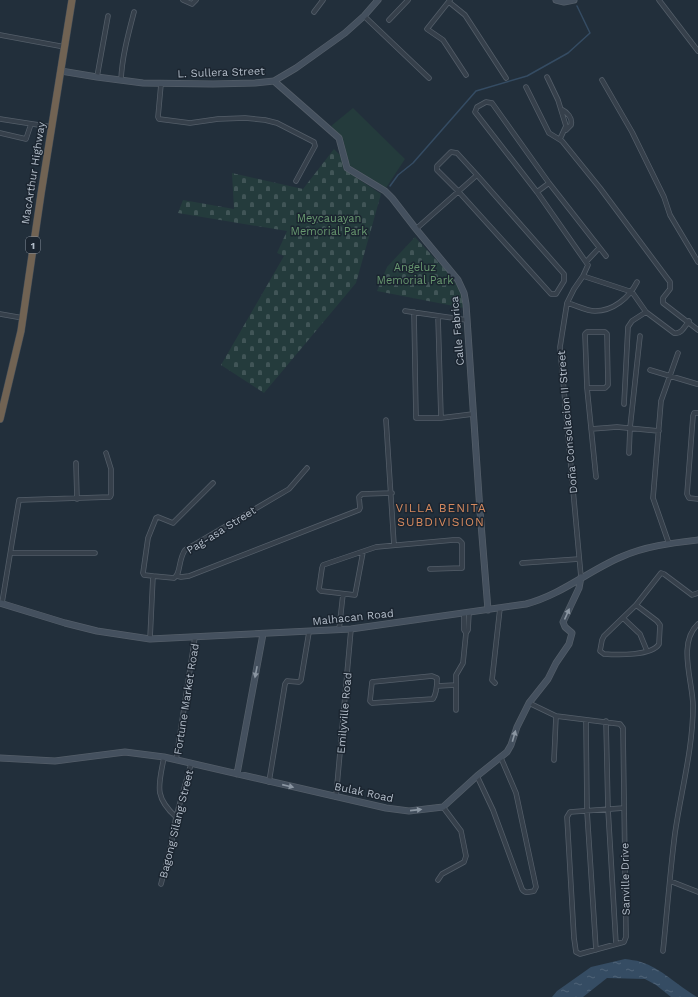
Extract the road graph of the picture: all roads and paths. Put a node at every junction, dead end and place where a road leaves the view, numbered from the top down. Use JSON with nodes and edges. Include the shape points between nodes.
{"nodes":[{"id":1,"x":72,"y":0,"type":"edge"},
{"id":2,"x":183,"y":0,"type":"edge"},
{"id":3,"x":196,"y":0,"type":"edge"},
{"id":4,"x":323,"y":0,"type":"edge"},
{"id":5,"x":408,"y":0,"type":"edge"},
{"id":6,"x":556,"y":0,"type":"edge"},
{"id":7,"x":574,"y":0,"type":"edge"},
{"id":8,"x":660,"y":0,"type":"edge"},
{"id":9,"x":374,"y":1,"type":"edge"},
{"id":10,"x":450,"y":1,"type":"edge"},
{"id":11,"x":134,"y":12,"type":"dead end"},
{"id":12,"x":314,"y":12,"type":"dead end"},
{"id":13,"x":108,"y":16,"type":"dead end"},
{"id":14,"x":364,"y":16,"type":"junction"},
{"id":15,"x":389,"y":20,"type":"dead end"},
{"id":16,"x":0,"y":34,"type":"edge"},
{"id":17,"x":65,"y":47,"type":"junction"},
{"id":18,"x":698,"y":51,"type":"edge"},
{"id":19,"x":61,"y":71,"type":"junction"},
{"id":20,"x":466,"y":75,"type":"dead end"},
{"id":21,"x":97,"y":77,"type":"junction"},
{"id":22,"x":547,"y":77,"type":"dead end"},
{"id":23,"x":429,"y":78,"type":"dead end"},
{"id":24,"x":506,"y":78,"type":"dead end"},
{"id":25,"x":121,"y":80,"type":"junction"},
{"id":26,"x":274,"y":80,"type":"junction"},
{"id":27,"x":602,"y":80,"type":"dead end"},
{"id":28,"x":161,"y":84,"type":"junction"},
{"id":29,"x":526,"y":87,"type":"dead end"},
{"id":30,"x":0,"y":119,"type":"edge"},
{"id":31,"x":31,"y":124,"type":"junction"},
{"id":32,"x":52,"y":127,"type":"junction"},
{"id":33,"x":0,"y":133,"type":"edge"},
{"id":34,"x":560,"y":139,"type":"junction"},
{"id":35,"x":477,"y":175,"type":"junction"},
{"id":36,"x":296,"y":181,"type":"dead end"},
{"id":37,"x":549,"y":183,"type":"junction"},
{"id":38,"x":458,"y":191,"type":"junction"},
{"id":39,"x":537,"y":192,"type":"junction"},
{"id":40,"x":416,"y":230,"type":"junction"},
{"id":41,"x":599,"y":248,"type":"junction"},
{"id":42,"x":606,"y":256,"type":"dead end"},
{"id":43,"x":586,"y":262,"type":"junction"},
{"id":44,"x":698,"y":262,"type":"edge"},
{"id":45,"x":583,"y":276,"type":"junction"},
{"id":46,"x":637,"y":282,"type":"dead end"},
{"id":47,"x":632,"y":292,"type":"junction"},
{"id":48,"x":567,"y":303,"type":"junction"},
{"id":49,"x":404,"y":310,"type":"dead end"},
{"id":50,"x":414,"y":312,"type":"junction"},
{"id":51,"x":646,"y":312,"type":"junction"},
{"id":52,"x":0,"y":314,"type":"edge"},
{"id":53,"x":438,"y":316,"type":"junction"},
{"id":54,"x":23,"y":318,"type":"junction"},
{"id":55,"x":467,"y":320,"type":"junction"},
{"id":56,"x":689,"y":321,"type":"junction"},
{"id":57,"x":698,"y":330,"type":"edge"},
{"id":58,"x":640,"y":336,"type":"dead end"},
{"id":59,"x":678,"y":353,"type":"dead end"},
{"id":60,"x":650,"y":370,"type":"dead end"},
{"id":61,"x":670,"y":375,"type":"junction"},
{"id":62,"x":697,"y":384,"type":"dead end"},
{"id":63,"x":587,"y":388,"type":"junction"},
{"id":64,"x":624,"y":404,"type":"dead end"},
{"id":65,"x":698,"y":413,"type":"edge"},
{"id":66,"x":473,"y":414,"type":"junction"},
{"id":67,"x":441,"y":418,"type":"junction"},
{"id":68,"x":0,"y":419,"type":"edge"},
{"id":69,"x":386,"y":420,"type":"dead end"},
{"id":70,"x":630,"y":428,"type":"junction"},
{"id":71,"x":592,"y":429,"type":"junction"},
{"id":72,"x":659,"y":431,"type":"junction"},
{"id":73,"x":106,"y":453,"type":"dead end"},
{"id":74,"x":629,"y":453,"type":"dead end"},
{"id":75,"x":76,"y":463,"type":"dead end"},
{"id":76,"x":307,"y":468,"type":"dead end"},
{"id":77,"x":596,"y":477,"type":"dead end"},
{"id":78,"x":213,"y":483,"type":"dead end"},
{"id":79,"x":392,"y":493,"type":"junction"},
{"id":80,"x":77,"y":499,"type":"junction"},
{"id":81,"x":698,"y":499,"type":"edge"},
{"id":82,"x":698,"y":540,"type":"edge"},
{"id":83,"x":669,"y":544,"type":"junction"},
{"id":84,"x":394,"y":545,"type":"junction"},
{"id":85,"x":95,"y":552,"type":"dead end"},
{"id":86,"x":363,"y":552,"type":"junction"},
{"id":87,"x":11,"y":554,"type":"junction"},
{"id":88,"x":579,"y":559,"type":"junction"},
{"id":89,"x":522,"y":563,"type":"dead end"},
{"id":90,"x":430,"y":569,"type":"dead end"},
{"id":91,"x":153,"y":576,"type":"junction"},
{"id":92,"x":177,"y":576,"type":"junction"},
{"id":93,"x":581,"y":577,"type":"junction"},
{"id":94,"x":698,"y":593,"type":"edge"},
{"id":95,"x":343,"y":594,"type":"junction"},
{"id":96,"x":1,"y":603,"type":"edge"},
{"id":97,"x":636,"y":605,"type":"junction"},
{"id":98,"x":500,"y":608,"type":"junction"},
{"id":99,"x":488,"y":610,"type":"junction"},
{"id":100,"x":467,"y":613,"type":"junction"},
{"id":101,"x":623,"y":618,"type":"junction"},
{"id":102,"x":698,"y":624,"type":"edge"},
{"id":103,"x":351,"y":629,"type":"junction"},
{"id":104,"x":339,"y":630,"type":"junction"},
{"id":105,"x":309,"y":632,"type":"junction"},
{"id":106,"x":264,"y":634,"type":"junction"},
{"id":107,"x":195,"y":637,"type":"junction"},
{"id":108,"x":150,"y":639,"type":"junction"},
{"id":109,"x":647,"y":651,"type":"junction"},
{"id":110,"x":494,"y":683,"type":"dead end"},
{"id":111,"x":456,"y":685,"type":"junction"},
{"id":112,"x":437,"y":686,"type":"junction"},
{"id":113,"x":529,"y":703,"type":"junction"},
{"id":114,"x":456,"y":710,"type":"dead end"},
{"id":115,"x":556,"y":716,"type":"junction"},
{"id":116,"x":586,"y":720,"type":"junction"},
{"id":117,"x":606,"y":721,"type":"junction"},
{"id":118,"x":164,"y":757,"type":"junction"},
{"id":119,"x":0,"y":758,"type":"edge"},
{"id":120,"x":501,"y":758,"type":"junction"},
{"id":121,"x":176,"y":760,"type":"junction"},
{"id":122,"x":554,"y":760,"type":"dead end"},
{"id":123,"x":191,"y":764,"type":"junction"},
{"id":124,"x":236,"y":774,"type":"junction"},
{"id":125,"x":477,"y":776,"type":"junction"},
{"id":126,"x":269,"y":782,"type":"junction"},
{"id":127,"x":336,"y":797,"type":"junction"},
{"id":128,"x":443,"y":807,"type":"junction"},
{"id":129,"x":624,"y":808,"type":"junction"},
{"id":130,"x":608,"y":809,"type":"junction"},
{"id":131,"x":587,"y":811,"type":"junction"},
{"id":132,"x":176,"y":817,"type":"junction"},
{"id":133,"x":438,"y":880,"type":"dead end"},
{"id":134,"x":670,"y":881,"type":"junction"},
{"id":135,"x":161,"y":884,"type":"dead end"},
{"id":136,"x":698,"y":892,"type":"edge"},
{"id":137,"x":616,"y":944,"type":"junction"},
{"id":138,"x":596,"y":950,"type":"junction"},
{"id":139,"x":663,"y":951,"type":"dead end"}],
"edges":[{"from":1,"to":17,"type":"highway","name":"MacArthur Highway","number":"1"},
{"from":2,"to":3,"type":"street","via":[[192,4]]},
{"from":4,"to":12,"type":"street"},
{"from":5,"to":15,"type":"street"},
{"from":6,"to":7,"type":"street"},
{"from":8,"to":18,"type":"street"},
{"from":9,"to":14,"type":"street","name":"L. Sullera Street"},
{"from":10,"to":20,"type":"street","via":[[427,29],[443,40]]},
{"from":10,"to":24,"type":"street","via":[[465,15]]},
{"from":11,"to":25,"type":"street","via":[[126,42]]},
{"from":13,"to":21,"type":"street"},
{"from":14,"to":23,"type":"street"},
{"from":14,"to":26,"type":"street","name":"L. Sullera Street","via":[[296,68]]},
{"from":16,"to":17,"type":"street"},
{"from":17,"to":19,"type":"highway","name":"MacArthur Highway","number":"1"},
{"from":19,"to":21,"type":"street","name":"L. Sullera Street"},
{"from":19,"to":32,"type":"highway","name":"MacArthur Highway","number":"1"},
{"from":21,"to":25,"type":"street","name":"L. Sullera Street"},
{"from":22,"to":34,"type":"street","via":[[566,126]]},
{"from":25,"to":28,"type":"street","name":"L. Sullera Street"},
{"from":26,"to":28,"type":"street","name":"L. Sullera Street"},
{"from":26,"to":40,"type":"street","name":"Calle Fabrica","via":[[339,138],[347,168],[388,193]]},
{"from":27,"to":44,"type":"street","via":[[632,132],[664,197],[670,215]]},
{"from":28,"to":36,"type":"street","via":[[159,119],[190,122],[245,118],[265,120],[277,123],[314,142],[315,146]]},
{"from":29,"to":34,"type":"street","via":[[549,133]]},
{"from":30,"to":31,"type":"street"},
{"from":31,"to":32,"type":"street"},
{"from":31,"to":33,"type":"street","via":[[26,139]]},
{"from":32,"to":54,"type":"highway","name":"MacArthur Highway","number":"1"},
{"from":34,"to":56,"type":"street","via":[[670,282],[670,289],[663,298],[663,303]]},
{"from":35,"to":38,"type":"street"},
{"from":35,"to":38,"type":"street","via":[[457,153],[451,152],[436,168]]},
{"from":35,"to":38,"type":"street","via":[[564,274],[564,281],[556,294],[551,294]]},
{"from":37,"to":39,"type":"street"},
{"from":37,"to":39,"type":"street","via":[[492,103],[486,102],[477,107],[475,112]]},
{"from":37,"to":41,"type":"street"},
{"from":38,"to":40,"type":"street"},
{"from":39,"to":43,"type":"street"},
{"from":40,"to":55,"type":"street","name":"Calle Fabrica","via":[[459,283],[466,299]]},
{"from":41,"to":42,"type":"street"},
{"from":41,"to":43,"type":"street"},
{"from":43,"to":45,"type":"street","via":[[588,265]]},
{"from":45,"to":47,"type":"street"},
{"from":45,"to":48,"type":"street","name":"Doña Consolacion II Street"},
{"from":46,"to":47,"type":"street"},
{"from":47,"to":48,"type":"street","via":[[615,306],[605,310],[594,311]]},
{"from":47,"to":51,"type":"street"},
{"from":48,"to":88,"type":"street","name":"Doña Consolacion II Street","via":[[560,347]]},
{"from":49,"to":50,"type":"street"},
{"from":50,"to":53,"type":"street"},
{"from":50,"to":67,"type":"street","via":[[416,416]]},
{"from":51,"to":56,"type":"street","via":[[677,334]]},
{"from":51,"to":64,"type":"street","via":[[632,321],[628,327]]},
{"from":52,"to":54,"type":"street"},
{"from":53,"to":55,"type":"street"},
{"from":53,"to":67,"type":"street"},
{"from":54,"to":68,"type":"highway","name":"MacArthur Highway","number":"1"},
{"from":55,"to":66,"type":"street","name":"Calle Fabrica"},
{"from":56,"to":57,"type":"street"},
{"from":58,"to":70,"type":"street"},
{"from":59,"to":61,"type":"street"},
{"from":60,"to":61,"type":"street"},
{"from":61,"to":62,"type":"street"},
{"from":61,"to":72,"type":"street","via":[[661,402]]},
{"from":63,"to":63,"type":"street","via":[[586,332],[605,332],[608,385],[605,388]]},
{"from":63,"to":71,"type":"street"},
{"from":65,"to":81,"type":"street","via":[[694,413],[693,416],[687,494],[689,498]]},
{"from":66,"to":67,"type":"street"},
{"from":66,"to":99,"type":"street","name":"Calle Fabrica"},
{"from":69,"to":79,"type":"street"},
{"from":70,"to":71,"type":"street"},
{"from":70,"to":72,"type":"street"},
{"from":70,"to":74,"type":"street"},
{"from":71,"to":77,"type":"street"},
{"from":72,"to":83,"type":"street","via":[[653,498]]},
{"from":73,"to":80,"type":"street","via":[[111,469],[111,495]]},
{"from":75,"to":80,"type":"street"},
{"from":76,"to":92,"type":"street","name":"Pag-asa Street","via":[[289,489],[185,550],[179,561]]},
{"from":78,"to":91,"type":"street","via":[[173,523],[156,518],[148,538],[143,573]]},
{"from":79,"to":84,"type":"street"},
{"from":79,"to":92,"type":"street","via":[[362,494],[359,510],[189,576]]},
{"from":80,"to":87,"type":"street","via":[[19,500]]},
{"from":82,"to":83,"type":"street","name":"Malhacan Road"},
{"from":83,"to":93,"type":"street","name":"Malhacan Road","via":[[642,549]]},
{"from":84,"to":86,"type":"street","via":[[376,547]]},
{"from":84,"to":90,"type":"street","via":[[453,540],[462,543],[462,568]]},
{"from":85,"to":87,"type":"street"},
{"from":86,"to":95,"type":"street","via":[[356,595]]},
{"from":86,"to":95,"type":"street","via":[[327,563],[322,568],[319,589]]},
{"from":87,"to":96,"type":"street"},
{"from":88,"to":89,"type":"street"},
{"from":88,"to":93,"type":"street","name":"Doña Consolacion II Street"},
{"from":91,"to":92,"type":"street"},
{"from":91,"to":108,"type":"street"},
{"from":93,"to":98,"type":"street","name":"Malhacan Road","via":[[561,591],[540,600]]},
{"from":113,"to":93,"type":"street","one_way":true,"via":[[548,679],[572,639],[572,633],[565,627],[564,622],[579,588]]},
{"from":94,"to":97,"type":"street","via":[[690,594],[661,573]]},
{"from":95,"to":104,"type":"street"},
{"from":96,"to":108,"type":"street","name":"Malhacan Road","via":[[96,631]]},
{"from":97,"to":101,"type":"street"},
{"from":97,"to":109,"type":"street","via":[[660,625],[659,644]]},
{"from":98,"to":99,"type":"street","name":"Malhacan Road"},
{"from":98,"to":110,"type":"street","via":[[492,680]]},
{"from":99,"to":100,"type":"street","name":"Malhacan Road"},
{"from":100,"to":103,"type":"street","name":"Malhacan Road"},
{"from":100,"to":111,"type":"street","via":[[468,630]]},
{"from":101,"to":109,"type":"street","via":[[640,634]]},
{"from":101,"to":109,"type":"street","via":[[604,636],[600,651],[604,654],[628,655]]},
{"from":102,"to":134,"type":"street","via":[[687,646],[693,712]]},
{"from":103,"to":104,"type":"street","name":"Malhacan Road"},
{"from":103,"to":127,"type":"street","name":"Emilyville Road"},
{"from":104,"to":105,"type":"street","name":"Malhacan Road"},
{"from":105,"to":106,"type":"street","name":"Malhacan Road"},
{"from":105,"to":126,"type":"street","via":[[301,680],[288,681],[285,684]]},
{"from":106,"to":107,"type":"street","name":"Malhacan Road"},
{"from":106,"to":124,"type":"street","one_way":true},
{"from":107,"to":108,"type":"street","name":"Malhacan Road"},
{"from":107,"to":121,"type":"street","name":"Fortune Market Road"},
{"from":111,"to":112,"type":"street"},
{"from":111,"to":114,"type":"street"},
{"from":112,"to":112,"type":"street","via":[[437,678],[432,676],[374,681],[370,701],[372,703],[432,699]]},
{"from":113,"to":115,"type":"street","name":"Sanville Drive"},
{"from":120,"to":113,"type":"street","one_way":true,"via":[[511,745]]},
{"from":115,"to":116,"type":"street","name":"Sanville Drive"},
{"from":115,"to":122,"type":"street"},
{"from":116,"to":117,"type":"street","name":"Sanville Drive"},
{"from":116,"to":131,"type":"street"},
{"from":117,"to":129,"type":"street","name":"Sanville Drive","via":[[620,724],[623,728]]},
{"from":117,"to":130,"type":"street"},
{"from":118,"to":119,"type":"street","name":"Bulak Road","via":[[125,752],[55,760]]},
{"from":118,"to":121,"type":"street","name":"Bulak Road"},
{"from":118,"to":132,"type":"street","via":[[159,790],[162,803]]},
{"from":120,"to":125,"type":"street"},
{"from":120,"to":125,"type":"street","via":[[516,794],[536,887],[534,891],[527,893],[522,889],[493,810]]},
{"from":121,"to":123,"type":"street","name":"Bulak Road"},
{"from":123,"to":124,"type":"street","name":"Bulak Road"},
{"from":123,"to":132,"type":"street","name":"Bagong Silang Street"},
{"from":124,"to":126,"type":"street","name":"Bulak Road"},
{"from":125,"to":128,"type":"street"},
{"from":126,"to":127,"type":"street","name":"Bulak Road","one_way":true},
{"from":127,"to":128,"type":"street","name":"Bulak Road","one_way":true,"via":[[409,811]]},
{"from":128,"to":133,"type":"street","via":[[461,830],[466,856],[464,862],[442,874]]},
{"from":129,"to":130,"type":"street"},
{"from":129,"to":137,"type":"street","name":"Sanville Drive","via":[[626,937],[624,942]]},
{"from":130,"to":131,"type":"street"},
{"from":130,"to":137,"type":"street"},
{"from":131,"to":138,"type":"street"},
{"from":131,"to":138,"type":"street","via":[[568,814],[574,938],[576,952],[580,954]]},
{"from":132,"to":135,"type":"street","name":"Bagong Silang Street"},
{"from":134,"to":136,"type":"street"},
{"from":134,"to":139,"type":"street"},
{"from":137,"to":138,"type":"street"}]}
